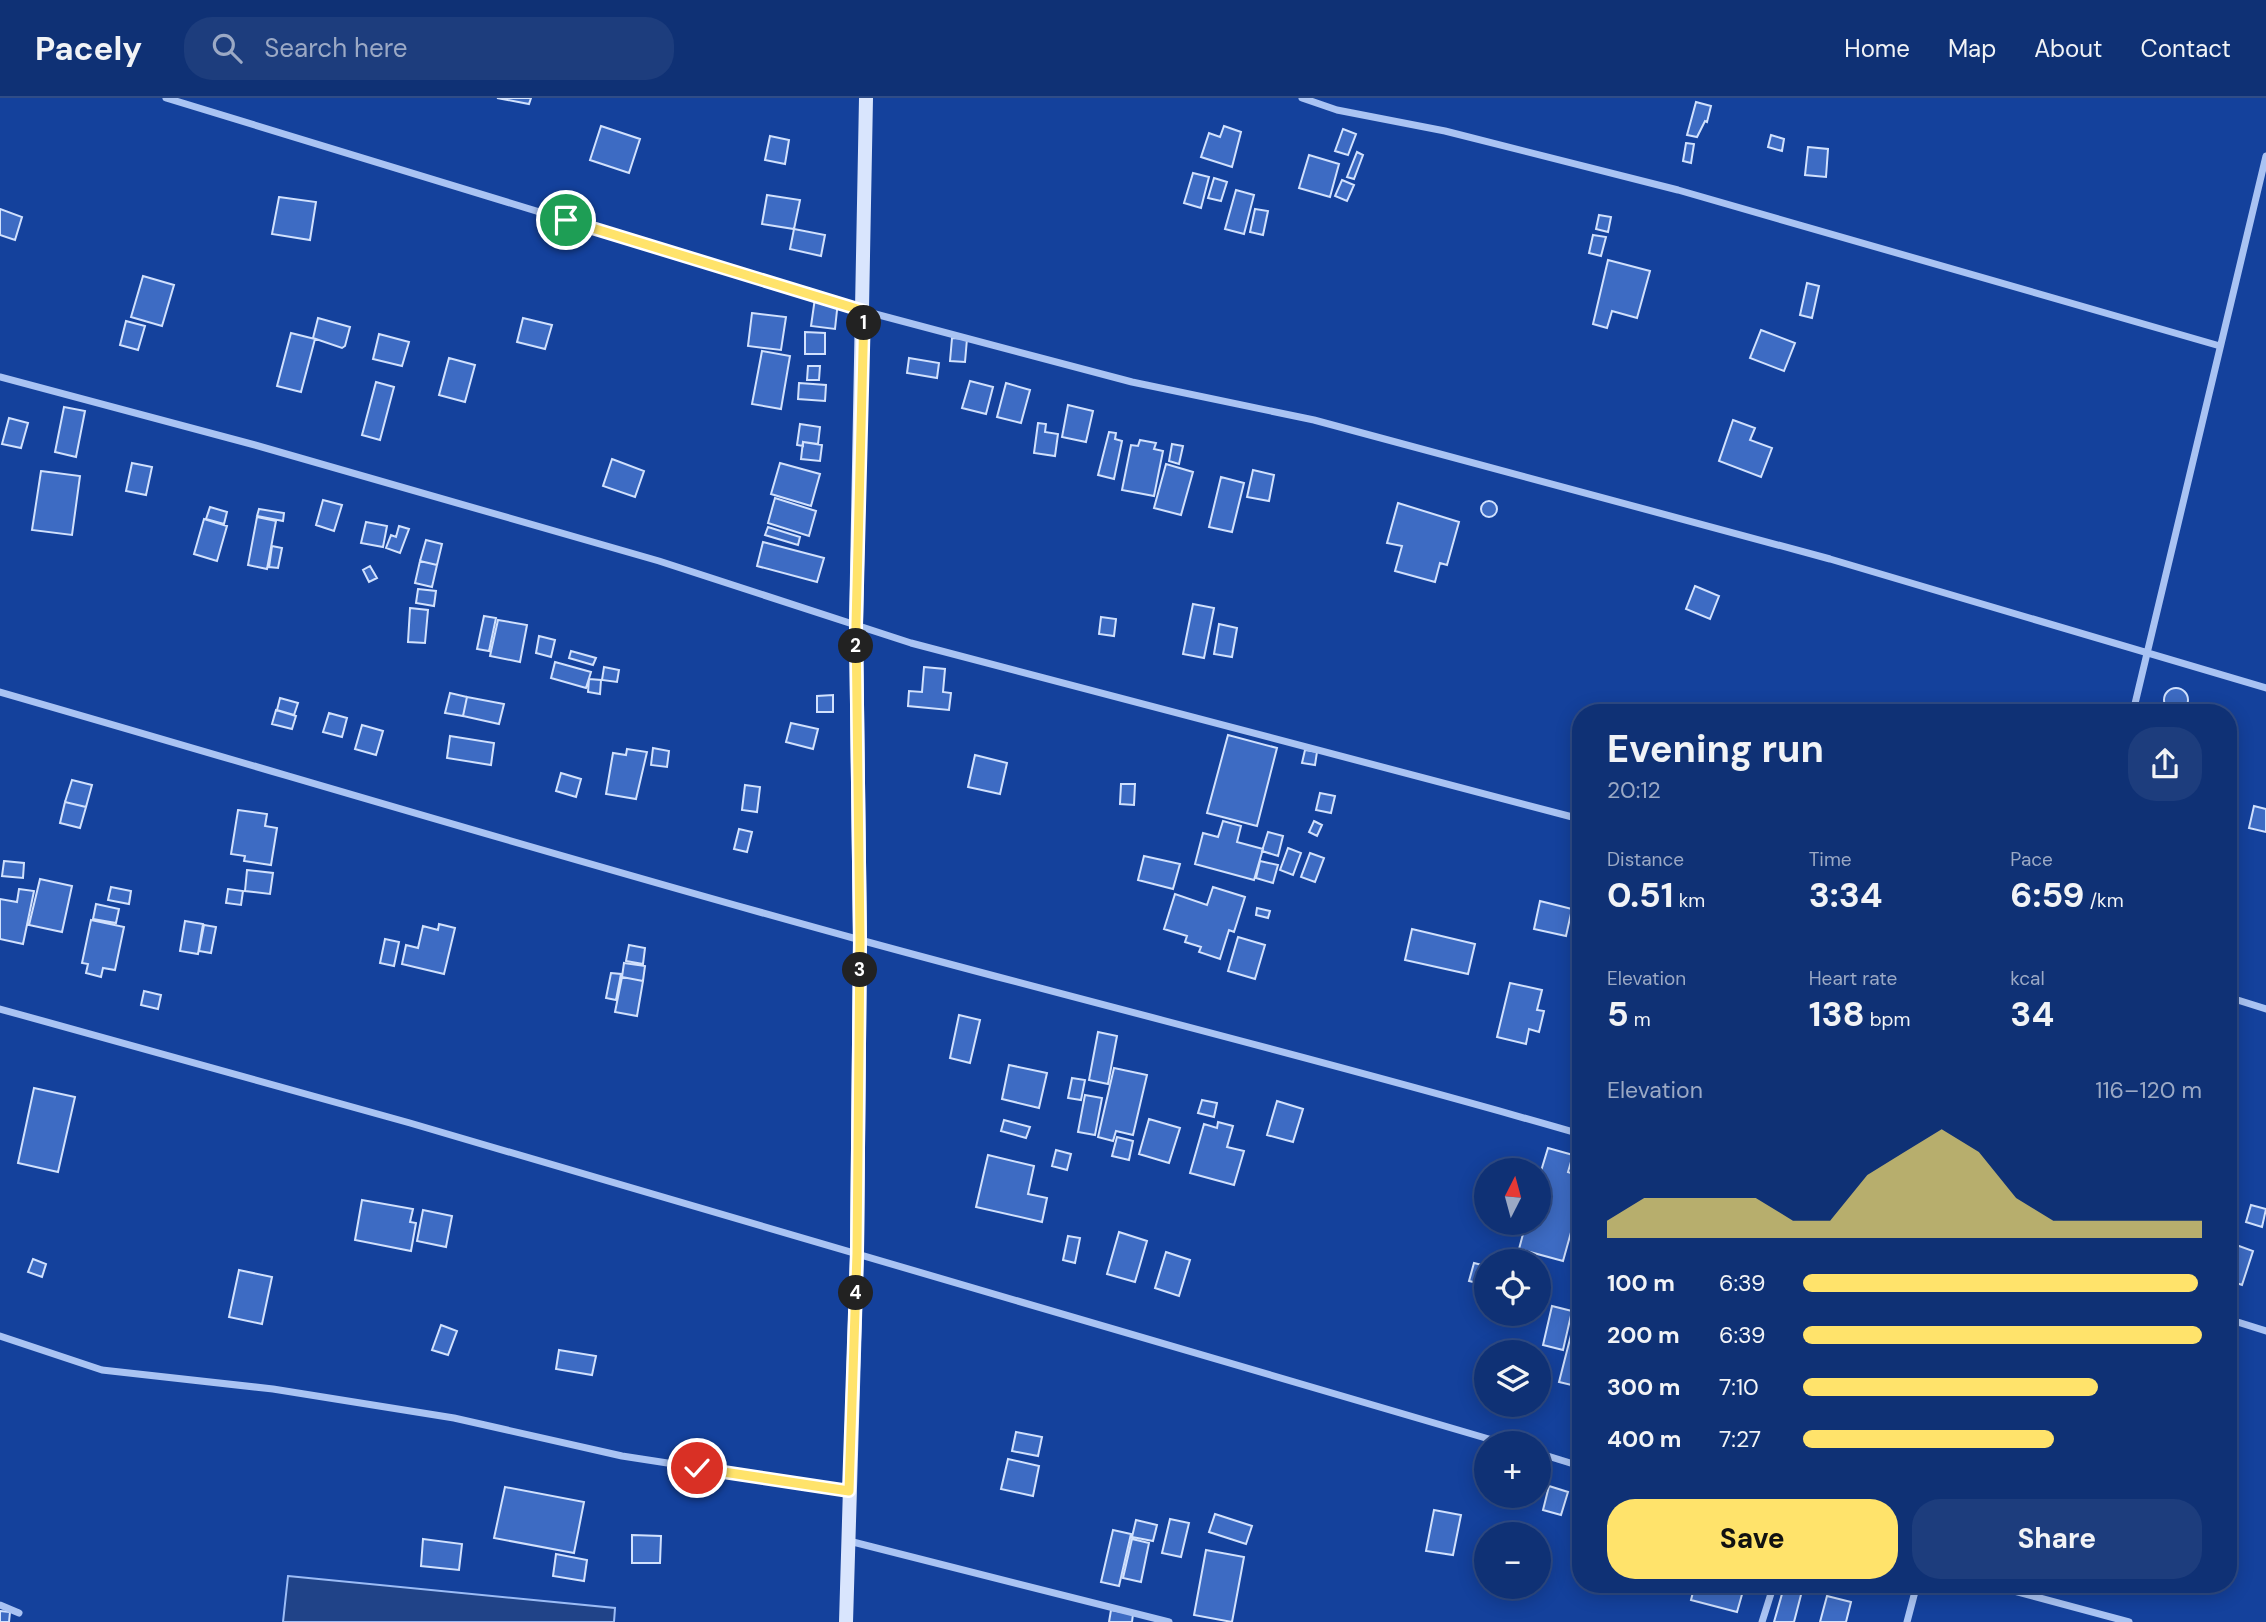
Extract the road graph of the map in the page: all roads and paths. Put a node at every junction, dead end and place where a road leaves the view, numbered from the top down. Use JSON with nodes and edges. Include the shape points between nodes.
{"nodes":[{"id":1,"x":166,"y":98,"type":"edge"},
{"id":2,"x":866,"y":98,"type":"edge"},
{"id":3,"x":1302,"y":98,"type":"edge"},
{"id":4,"x":2266,"y":156,"type":"edge"},
{"id":5,"x":864,"y":311,"type":"junction"},
{"id":6,"x":2220,"y":346,"type":"junction"},
{"id":7,"x":0,"y":377,"type":"edge"},
{"id":8,"x":856,"y":625,"type":"junction"},
{"id":9,"x":2146,"y":653,"type":"junction"},
{"id":10,"x":2266,"y":688,"type":"edge"},
{"id":11,"x":0,"y":692,"type":"edge"},
{"id":12,"x":2135,"y":704,"type":"edge"},
{"id":13,"x":1572,"y":817,"type":"edge"},
{"id":14,"x":860,"y":940,"type":"junction"},
{"id":15,"x":2237,"y":1000,"type":"edge"},
{"id":16,"x":0,"y":1009,"type":"edge"},
{"id":17,"x":2266,"y":1009,"type":"edge"},
{"id":18,"x":1572,"y":1133,"type":"edge"},
{"id":19,"x":857,"y":1253,"type":"junction"},
{"id":20,"x":2237,"y":1322,"type":"edge"},
{"id":21,"x":2266,"y":1331,"type":"edge"},
{"id":22,"x":0,"y":1336,"type":"edge"},
{"id":23,"x":1474,"y":1435,"type":"edge"},
{"id":24,"x":1551,"y":1457,"type":"edge"},
{"id":25,"x":1572,"y":1463,"type":"edge"},
{"id":26,"x":849,"y":1491,"type":"junction"},
{"id":27,"x":848,"y":1541,"type":"junction"},
{"id":28,"x":1771,"y":1593,"type":"edge"},
{"id":29,"x":1914,"y":1593,"type":"edge"},
{"id":30,"x":2021,"y":1593,"type":"edge"},
{"id":31,"x":0,"y":1605,"type":"edge"},
{"id":32,"x":19,"y":1613,"type":"dead end"},
{"id":33,"x":846,"y":1622,"type":"edge"},
{"id":34,"x":1169,"y":1622,"type":"edge"},
{"id":35,"x":1762,"y":1622,"type":"edge"},
{"id":36,"x":1906,"y":1622,"type":"edge"},
{"id":37,"x":2129,"y":1622,"type":"edge"}],
"edges":[{"from":1,"to":5,"type":"street"},
{"from":2,"to":5,"type":"street"},
{"from":3,"to":6,"type":"street","via":[[1678,190]]},
{"from":4,"to":6,"type":"street"},
{"from":5,"to":8,"type":"street"},
{"from":5,"to":9,"type":"street","via":[[1132,382],[1327,423],[1829,559]]},
{"from":6,"to":9,"type":"street"},
{"from":7,"to":8,"type":"street","via":[[255,444],[646,557]]},
{"from":8,"to":13,"type":"street"},
{"from":8,"to":14,"type":"street"},
{"from":9,"to":10,"type":"street"},
{"from":9,"to":12,"type":"street"},
{"from":11,"to":14,"type":"street"},
{"from":14,"to":18,"type":"street"},
{"from":14,"to":19,"type":"street"},
{"from":15,"to":17,"type":"street"},
{"from":16,"to":19,"type":"street"},
{"from":19,"to":23,"type":"street"},
{"from":19,"to":26,"type":"street"},
{"from":20,"to":21,"type":"street"},
{"from":22,"to":26,"type":"street","via":[[102,1370],[273,1389],[454,1418],[622,1456]]},
{"from":24,"to":25,"type":"street"},
{"from":26,"to":27,"type":"street"},
{"from":27,"to":33,"type":"street"},
{"from":27,"to":34,"type":"street"},
{"from":28,"to":35,"type":"street"},
{"from":29,"to":36,"type":"street"},
{"from":30,"to":37,"type":"street"},
{"from":31,"to":32,"type":"street"}]}
